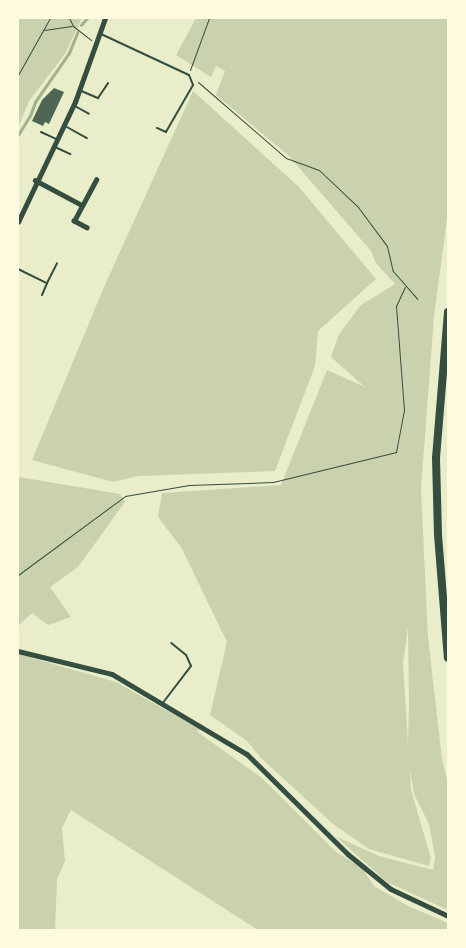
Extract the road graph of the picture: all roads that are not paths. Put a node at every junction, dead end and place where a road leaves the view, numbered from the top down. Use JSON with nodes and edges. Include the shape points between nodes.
{"nodes":[{"id":1,"x":105,"y":18,"type":"edge"},
{"id":2,"x":99,"y":33,"type":"junction"},
{"id":3,"x":108,"y":83,"type":"dead end"},
{"id":4,"x":79,"y":90,"type":"junction"},
{"id":5,"x":74,"y":105,"type":"junction"},
{"id":6,"x":89,"y":114,"type":"dead end"},
{"id":7,"x":63,"y":125,"type":"junction"},
{"id":8,"x":157,"y":128,"type":"dead end"},
{"id":9,"x":41,"y":132,"type":"dead end"},
{"id":10,"x":87,"y":138,"type":"dead end"},
{"id":11,"x":56,"y":139,"type":"junction"},
{"id":12,"x":53,"y":146,"type":"junction"},
{"id":13,"x":70,"y":154,"type":"dead end"},
{"id":14,"x":35,"y":180,"type":"junction"},
{"id":15,"x":96,"y":180,"type":"dead end"},
{"id":16,"x":82,"y":205,"type":"junction"},
{"id":17,"x":18,"y":222,"type":"edge"},
{"id":18,"x":87,"y":228,"type":"dead end"},
{"id":19,"x":57,"y":263,"type":"dead end"},
{"id":20,"x":18,"y":269,"type":"edge"},
{"id":21,"x":47,"y":283,"type":"junction"},
{"id":22,"x":42,"y":295,"type":"dead end"},
{"id":23,"x":448,"y":312,"type":"edge"},
{"id":24,"x":171,"y":643,"type":"dead end"},
{"id":25,"x":18,"y":651,"type":"edge"},
{"id":26,"x":448,"y":658,"type":"edge"},
{"id":27,"x":162,"y":704,"type":"junction"},
{"id":28,"x":448,"y":916,"type":"edge"}],
"edges":[{"from":1,"to":2,"type":"street"},
{"from":2,"to":4,"type":"street"},
{"from":2,"to":8,"type":"lane","via":[[189,75],[193,85],[166,132]]},
{"from":3,"to":4,"type":"lane","via":[[98,98]]},
{"from":4,"to":5,"type":"street"},
{"from":5,"to":6,"type":"lane"},
{"from":5,"to":7,"type":"street"},
{"from":7,"to":10,"type":"lane"},
{"from":7,"to":11,"type":"street"},
{"from":9,"to":11,"type":"lane"},
{"from":11,"to":12,"type":"street"},
{"from":12,"to":13,"type":"lane"},
{"from":12,"to":14,"type":"street"},
{"from":14,"to":16,"type":"street"},
{"from":14,"to":17,"type":"street"},
{"from":15,"to":16,"type":"street"},
{"from":16,"to":18,"type":"street","via":[[74,221]]},
{"from":19,"to":21,"type":"lane"},
{"from":20,"to":21,"type":"lane"},
{"from":21,"to":22,"type":"lane"},
{"from":23,"to":26,"type":"highway","via":[[436,458],[438,535]]},
{"from":24,"to":27,"type":"lane","via":[[186,655],[190,666]]},
{"from":25,"to":27,"type":"street","via":[[112,674]]},
{"from":27,"to":28,"type":"street","via":[[247,754],[348,854],[391,888]]}]}
